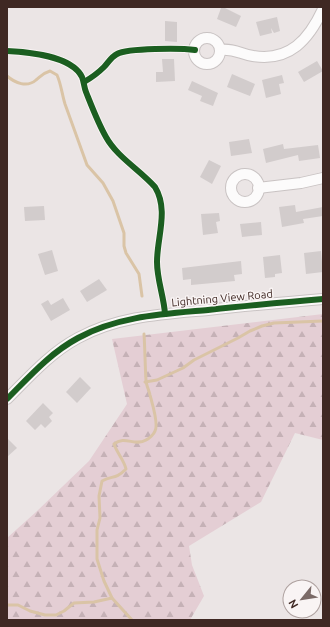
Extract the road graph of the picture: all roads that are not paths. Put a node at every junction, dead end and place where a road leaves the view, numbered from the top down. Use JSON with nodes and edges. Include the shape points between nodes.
{"nodes":[{"id":1,"x":323,"y":9,"type":"edge"},
{"id":2,"x":220,"y":50,"type":"dead end"},
{"id":3,"x":323,"y":178,"type":"edge"},
{"id":4,"x":258,"y":188,"type":"dead end"},
{"id":5,"x":323,"y":299,"type":"edge"},
{"id":6,"x":8,"y":397,"type":"edge"}],
"edges":[{"from":1,"to":2,"type":"street","via":[[308,36],[287,52],[263,57],[228,48]]},
{"from":3,"to":4,"type":"street"},
{"from":5,"to":6,"type":"street","name":"Lightning View Road","via":[[123,320],[78,338],[60,350]]}]}
